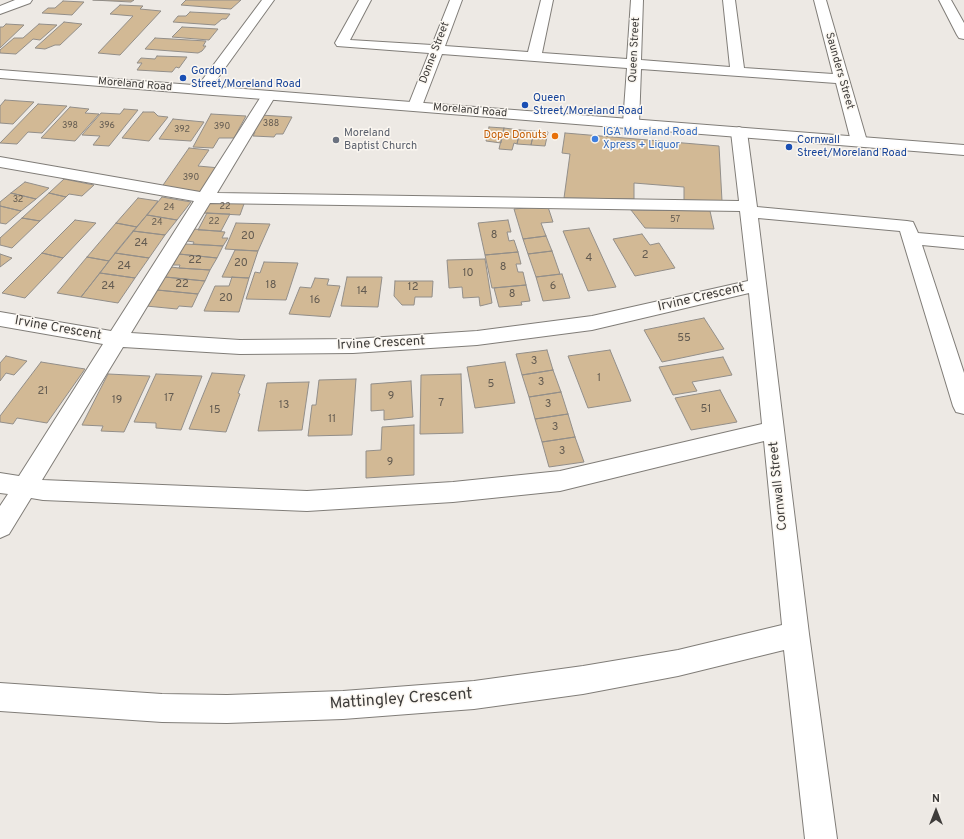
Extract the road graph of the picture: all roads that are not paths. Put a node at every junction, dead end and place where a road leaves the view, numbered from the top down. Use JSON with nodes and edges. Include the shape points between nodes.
{"nodes":[{"id":1,"x":26,"y":0,"type":"edge"},
{"id":2,"x":268,"y":0,"type":"edge"},
{"id":3,"x":365,"y":0,"type":"edge"},
{"id":4,"x":456,"y":0,"type":"edge"},
{"id":5,"x":546,"y":0,"type":"edge"},
{"id":6,"x":637,"y":0,"type":"edge"},
{"id":7,"x":729,"y":0,"type":"edge"},
{"id":8,"x":820,"y":0,"type":"edge"},
{"id":9,"x":946,"y":0,"type":"edge"},
{"id":10,"x":0,"y":10,"type":"edge"},
{"id":11,"x":964,"y":35,"type":"edge"},
{"id":12,"x":437,"y":50,"type":"junction"},
{"id":13,"x":534,"y":57,"type":"junction"},
{"id":14,"x":634,"y":64,"type":"junction"},
{"id":15,"x":738,"y":72,"type":"junction"},
{"id":16,"x":0,"y":74,"type":"edge"},
{"id":17,"x":842,"y":79,"type":"junction"},
{"id":18,"x":202,"y":90,"type":"junction"},
{"id":19,"x":269,"y":95,"type":"junction"},
{"id":20,"x":415,"y":106,"type":"junction"},
{"id":21,"x":631,"y":123,"type":"junction"},
{"id":22,"x":739,"y":132,"type":"junction"},
{"id":23,"x":859,"y":142,"type":"junction"},
{"id":24,"x":964,"y":150,"type":"edge"},
{"id":25,"x":0,"y":162,"type":"edge"},
{"id":26,"x":204,"y":198,"type":"junction"},
{"id":27,"x":749,"y":209,"type":"junction"},
{"id":28,"x":911,"y":238,"type":"junction"},
{"id":29,"x":964,"y":243,"type":"edge"},
{"id":30,"x":758,"y":285,"type":"junction"},
{"id":31,"x":0,"y":319,"type":"edge"},
{"id":32,"x":117,"y":339,"type":"junction"},
{"id":33,"x":964,"y":406,"type":"edge"},
{"id":34,"x":773,"y":430,"type":"junction"},
{"id":35,"x":0,"y":483,"type":"edge"},
{"id":36,"x":25,"y":487,"type":"junction"},
{"id":37,"x":0,"y":527,"type":"edge"},
{"id":38,"x":796,"y":634,"type":"junction"},
{"id":39,"x":0,"y":697,"type":"edge"},
{"id":40,"x":821,"y":839,"type":"edge"}],
"edges":[{"from":1,"to":10,"type":"street"},
{"from":2,"to":18,"type":"street"},
{"from":3,"to":12,"type":"street","via":[[342,43]]},
{"from":4,"to":12,"type":"street","name":"Donne Street"},
{"from":5,"to":13,"type":"street"},
{"from":6,"to":14,"type":"street","name":"Queen Street"},
{"from":7,"to":15,"type":"street"},
{"from":8,"to":17,"type":"street","name":"Saunders Street"},
{"from":9,"to":11,"type":"street"},
{"from":12,"to":13,"type":"street"},
{"from":12,"to":20,"type":"street","name":"Donne Street"},
{"from":13,"to":14,"type":"street"},
{"from":14,"to":15,"type":"street"},
{"from":14,"to":21,"type":"street","name":"Queen Street"},
{"from":15,"to":17,"type":"street"},
{"from":16,"to":18,"type":"street","name":"Moreland Road"},
{"from":17,"to":23,"type":"street","name":"Saunders Street"},
{"from":18,"to":19,"type":"street","name":"Moreland Road"},
{"from":19,"to":20,"type":"street","name":"Moreland Road"},
{"from":19,"to":26,"type":"street"},
{"from":20,"to":21,"type":"street","name":"Moreland Road"},
{"from":21,"to":22,"type":"street","name":"Moreland Road"},
{"from":22,"to":23,"type":"street","name":"Moreland Road"},
{"from":22,"to":27,"type":"street","name":"Cornwall Street"},
{"from":23,"to":24,"type":"street","name":"Moreland Road"},
{"from":25,"to":26,"type":"street"},
{"from":26,"to":27,"type":"street"},
{"from":26,"to":32,"type":"street"},
{"from":27,"to":28,"type":"street","via":[[907,226]]},
{"from":27,"to":30,"type":"street","name":"Cornwall Street"},
{"from":28,"to":29,"type":"street"},
{"from":28,"to":33,"type":"street"},
{"from":30,"to":32,"type":"street","name":"Irvine Crescent","via":[[592,323],[418,343],[240,347]]},
{"from":30,"to":34,"type":"street","name":"Cornwall Street"},
{"from":31,"to":32,"type":"street","name":"Irvine Crescent"},
{"from":32,"to":36,"type":"street"},
{"from":34,"to":36,"type":"street","via":[[560,481],[445,492],[307,502],[43,490]]},
{"from":34,"to":38,"type":"street","name":"Cornwall Street"},
{"from":35,"to":36,"type":"street"},
{"from":36,"to":37,"type":"street"},
{"from":38,"to":39,"type":"street","name":"Mattingley Crescent","via":[[678,663],[583,680],[474,695],[351,705],[228,709],[162,708]]},
{"from":38,"to":40,"type":"street","name":"Cornwall Street"}]}
